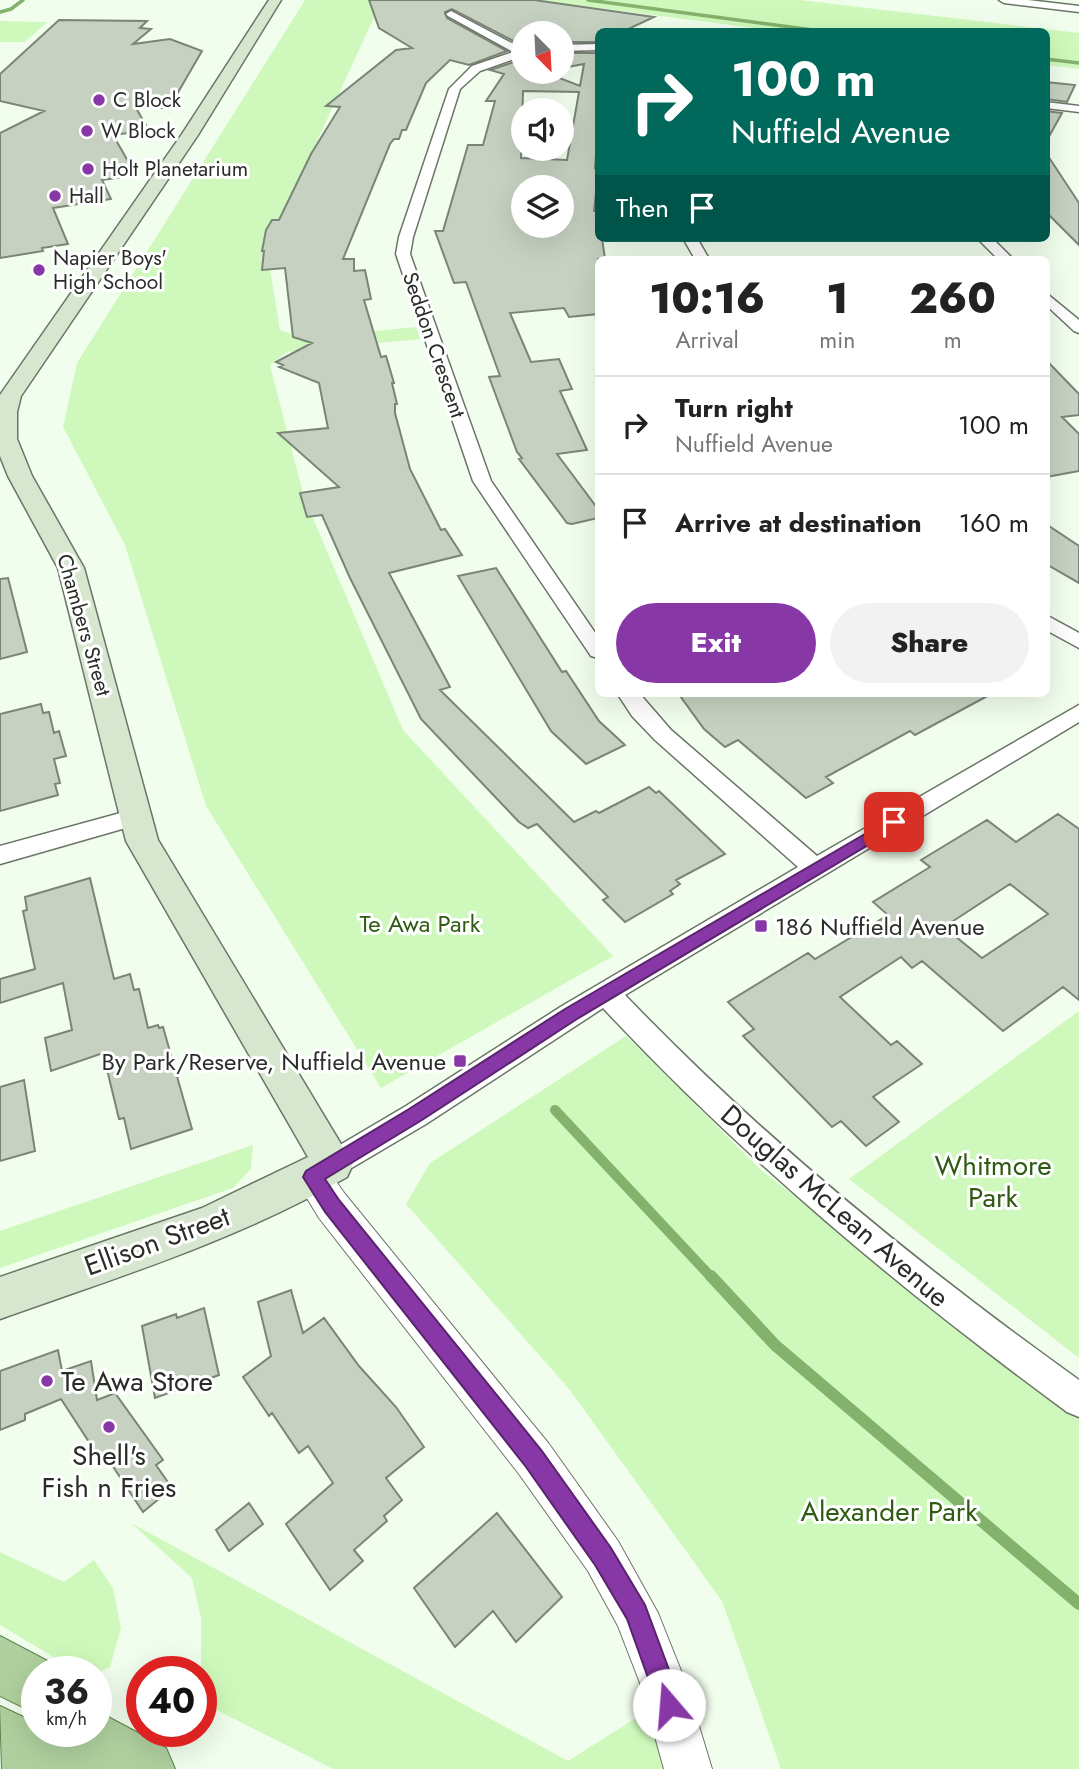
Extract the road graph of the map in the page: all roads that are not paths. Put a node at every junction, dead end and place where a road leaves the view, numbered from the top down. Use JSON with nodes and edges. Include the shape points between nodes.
{"nodes":[{"id":1,"x":275,"y":0,"type":"edge"},
{"id":2,"x":1004,"y":0,"type":"edge"},
{"id":3,"x":1079,"y":9,"type":"edge"},
{"id":4,"x":450,"y":14,"type":"dead end"},
{"id":5,"x":511,"y":47,"type":"edge"},
{"id":6,"x":595,"y":47,"type":"edge"},
{"id":7,"x":574,"y":48,"type":"edge"},
{"id":8,"x":511,"y":56,"type":"edge"},
{"id":9,"x":1050,"y":105,"type":"edge"},
{"id":10,"x":1079,"y":109,"type":"edge"},
{"id":11,"x":988,"y":242,"type":"edge"},
{"id":12,"x":1003,"y":256,"type":"edge"},
{"id":13,"x":1050,"y":301,"type":"edge"},
{"id":14,"x":1079,"y":328,"type":"edge"},
{"id":15,"x":1050,"y":624,"type":"edge"},
{"id":16,"x":1079,"y":642,"type":"edge"},
{"id":17,"x":595,"y":647,"type":"edge"},
{"id":18,"x":631,"y":697,"type":"edge"},
{"id":19,"x":1079,"y":712,"type":"edge"},
{"id":20,"x":135,"y":817,"type":"junction"},
{"id":21,"x":0,"y":855,"type":"edge"},
{"id":22,"x":816,"y":869,"type":"junction"},
{"id":23,"x":606,"y":993,"type":"junction"},
{"id":24,"x":323,"y":1170,"type":"junction"},
{"id":25,"x":0,"y":1298,"type":"edge"},
{"id":26,"x":1079,"y":1400,"type":"edge"},
{"id":27,"x":0,"y":1664,"type":"edge"},
{"id":28,"x":21,"y":1676,"type":"edge"},
{"id":29,"x":0,"y":1735,"type":"edge"},
{"id":30,"x":69,"y":1747,"type":"edge"},
{"id":31,"x":82,"y":1747,"type":"edge"},
{"id":32,"x":145,"y":1769,"type":"edge"},
{"id":33,"x":688,"y":1769,"type":"edge"}],
"edges":[{"from":1,"to":20,"type":"main road","name":"Chambers Street","via":[[190,135],[16,386],[6,412],[5,439],[13,460],[71,568]]},
{"from":2,"to":3,"type":"street"},
{"from":4,"to":5,"type":"street"},
{"from":6,"to":7,"type":"street"},
{"from":8,"to":17,"type":"street","name":"Seddon Crescent","via":[[477,66],[455,89],[403,254],[482,481]]},
{"from":9,"to":10,"type":"street"},
{"from":11,"to":12,"type":"street"},
{"from":13,"to":14,"type":"street"},
{"from":15,"to":16,"type":"street"},
{"from":18,"to":22,"type":"street","via":[[663,735]]},
{"from":19,"to":22,"type":"street"},
{"from":20,"to":21,"type":"street"},
{"from":20,"to":24,"type":"main road","name":"Chambers Street","via":[[142,841]]},
{"from":22,"to":23,"type":"street"},
{"from":23,"to":24,"type":"street"},
{"from":23,"to":26,"type":"street","name":"Douglas McLean Avenue","via":[[765,1151],[968,1321]]},
{"from":24,"to":25,"type":"main road","name":"Ellison Street","via":[[201,1226]]},
{"from":24,"to":33,"type":"street","name":"Chambers Street","via":[[332,1206],[534,1459],[603,1556],[636,1613]]},
{"from":27,"to":28,"type":"main road"},
{"from":29,"to":30,"type":"main road","via":[[27,1751]]},
{"from":31,"to":32,"type":"main road"}]}
